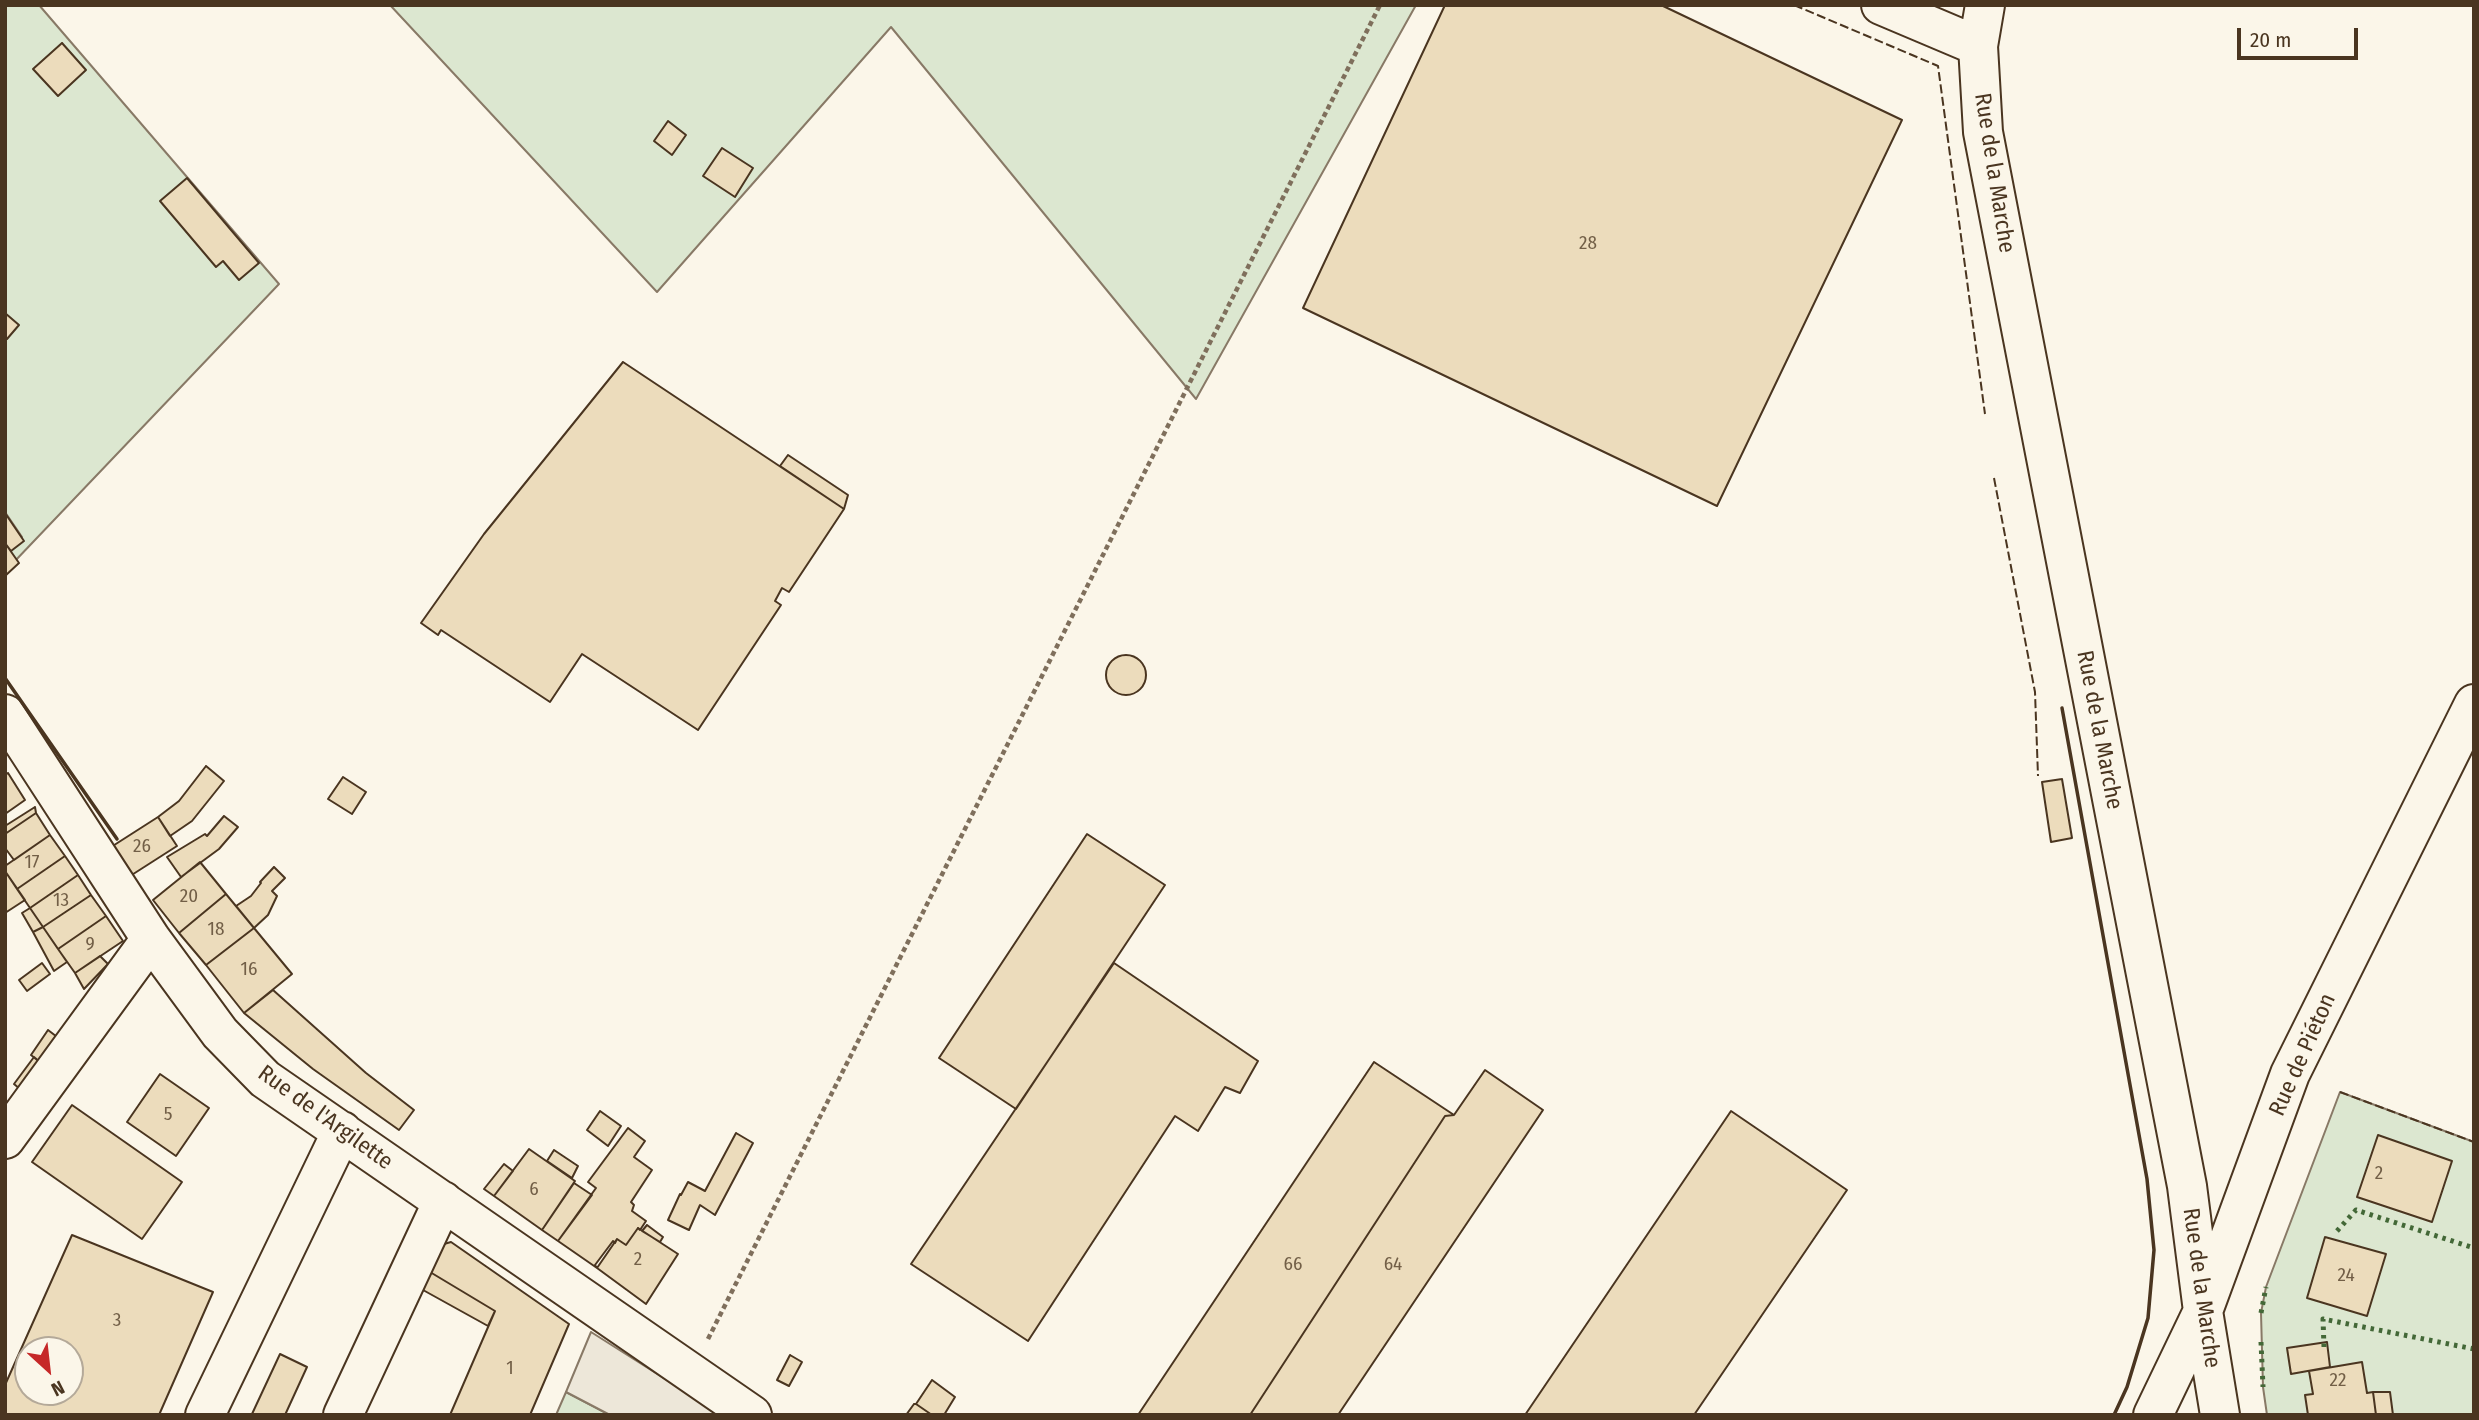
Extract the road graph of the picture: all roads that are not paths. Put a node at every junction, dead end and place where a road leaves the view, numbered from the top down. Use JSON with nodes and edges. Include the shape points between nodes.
{"nodes":[{"id":1,"x":1881,"y":5,"type":"edge"},
{"id":2,"x":1985,"y":5,"type":"edge"},
{"id":3,"x":1978,"y":46,"type":"junction"},
{"id":4,"x":2474,"y":704,"type":"edge"},
{"id":5,"x":5,"y":714,"type":"edge"},
{"id":6,"x":150,"y":939,"type":"junction"},
{"id":7,"x":342,"y":1131,"type":"junction"},
{"id":8,"x":5,"y":1139,"type":"edge"},
{"id":9,"x":443,"y":1201,"type":"junction"},
{"id":10,"x":2203,"y":1311,"type":"junction"},
{"id":11,"x":205,"y":1415,"type":"edge"},
{"id":12,"x":343,"y":1415,"type":"edge"},
{"id":13,"x":752,"y":1415,"type":"edge"},
{"id":14,"x":2153,"y":1415,"type":"edge"},
{"id":15,"x":2220,"y":1415,"type":"edge"}],
"edges":[{"from":1,"to":3,"type":"street"},
{"from":2,"to":3,"type":"street","name":"Rue de la Marche"},
{"from":3,"to":10,"type":"street","name":"Rue de la Marche","via":[[1983,132],[2187,1186]]},
{"from":4,"to":10,"type":"street","name":"Rue de Piéton","via":[[2290,1074]]},
{"from":5,"to":6,"type":"street","name":"Rue de l'Argilette"},
{"from":6,"to":7,"type":"street","name":"Rue de l'Argilette","via":[[220,1033],[265,1079]]},
{"from":6,"to":8,"type":"street"},
{"from":7,"to":9,"type":"street","name":"Rue de l'Argilette"},
{"from":7,"to":11,"type":"street"},
{"from":9,"to":12,"type":"street"},
{"from":9,"to":13,"type":"street","name":"Rue de l'Argilette"},
{"from":10,"to":14,"type":"street","name":"Rue de Piéton"},
{"from":10,"to":15,"type":"street","name":"Rue de la Marche"}]}
